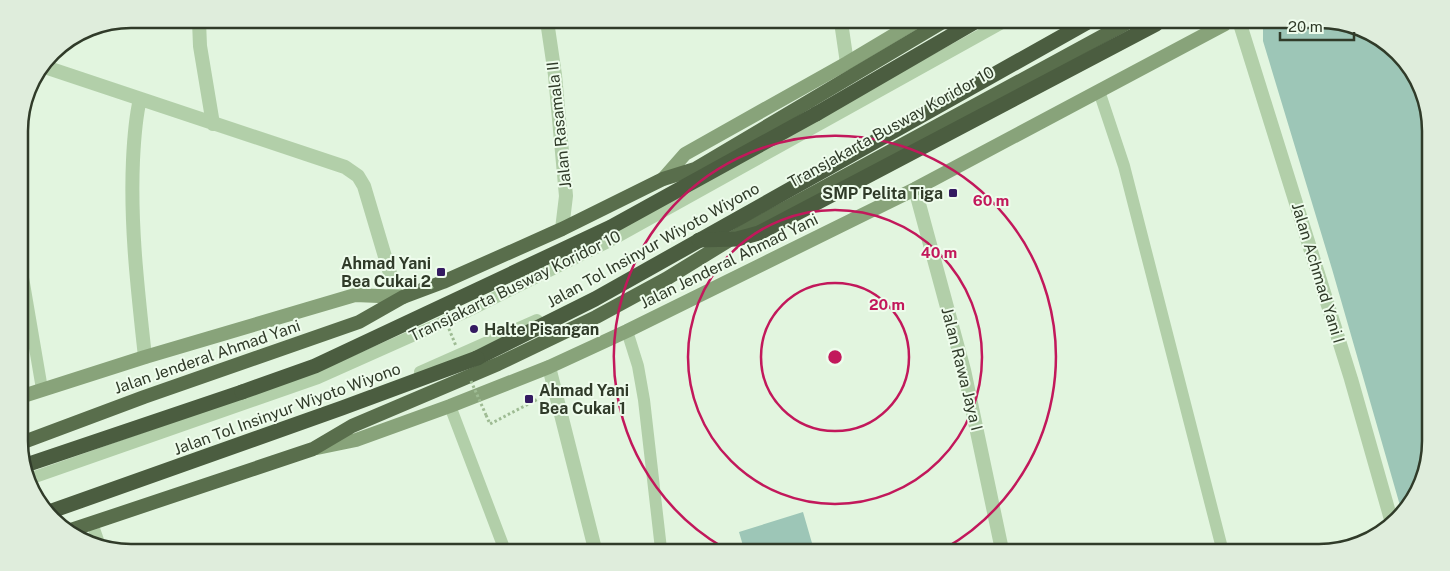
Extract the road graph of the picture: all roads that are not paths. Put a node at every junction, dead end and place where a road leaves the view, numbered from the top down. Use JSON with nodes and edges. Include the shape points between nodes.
{"nodes":[{"id":1,"x":199,"y":28,"type":"edge"},
{"id":2,"x":548,"y":28,"type":"edge"},
{"id":3,"x":842,"y":28,"type":"edge"},
{"id":4,"x":906,"y":28,"type":"edge"},
{"id":5,"x":933,"y":28,"type":"edge"},
{"id":6,"x":964,"y":28,"type":"edge"},
{"id":7,"x":993,"y":28,"type":"edge"},
{"id":8,"x":1066,"y":28,"type":"edge"},
{"id":9,"x":1079,"y":28,"type":"edge"},
{"id":10,"x":1118,"y":28,"type":"edge"},
{"id":11,"x":1148,"y":28,"type":"edge"},
{"id":12,"x":1217,"y":28,"type":"edge"},
{"id":13,"x":1241,"y":28,"type":"edge"},
{"id":14,"x":847,"y":63,"type":"junction"},
{"id":15,"x":49,"y":68,"type":"edge"},
{"id":16,"x":1099,"y":91,"type":"junction"},
{"id":17,"x":140,"y":99,"type":"junction"},
{"id":18,"x":213,"y":124,"type":"junction"},
{"id":19,"x":663,"y":179,"type":"junction"},
{"id":20,"x":915,"y":189,"type":"junction"},
{"id":21,"x":562,"y":229,"type":"junction"},
{"id":22,"x":699,"y":240,"type":"junction"},
{"id":23,"x":400,"y":297,"type":"junction"},
{"id":24,"x":28,"y":307,"type":"edge"},
{"id":25,"x":627,"y":331,"type":"junction"},
{"id":26,"x":145,"y":357,"type":"junction"},
{"id":27,"x":549,"y":367,"type":"junction"},
{"id":28,"x":42,"y":389,"type":"junction"},
{"id":29,"x":28,"y":392,"type":"edge"},
{"id":30,"x":450,"y":406,"type":"junction"},
{"id":31,"x":28,"y":440,"type":"edge"},
{"id":32,"x":312,"y":449,"type":"junction"},
{"id":33,"x":30,"y":464,"type":"edge"},
{"id":34,"x":35,"y":477,"type":"edge"},
{"id":35,"x":51,"y":505,"type":"edge"},
{"id":36,"x":55,"y":510,"type":"edge"},
{"id":37,"x":1390,"y":515,"type":"edge"},
{"id":38,"x":92,"y":523,"type":"junction"},
{"id":39,"x":77,"y":528,"type":"edge"},
{"id":40,"x":97,"y":538,"type":"edge"},
{"id":41,"x":1001,"y":543,"type":"edge"},
{"id":42,"x":1221,"y":543,"type":"edge"},
{"id":43,"x":502,"y":544,"type":"edge"},
{"id":44,"x":594,"y":544,"type":"edge"},
{"id":45,"x":660,"y":544,"type":"edge"}],
"edges":[{"from":1,"to":18,"type":"street"},
{"from":2,"to":21,"type":"street","name":"Jalan Rasamala II","via":[[556,75],[566,196]]},
{"from":3,"to":14,"type":"street"},
{"from":4,"to":14,"type":"main road","name":"Jalan Jenderal Ahmad Yani"},
{"from":5,"to":19,"type":"highway","name":"Jalan Jenderal Ahmad Yani","via":[[695,169]]},
{"from":6,"to":33,"type":"highway","name":"Jalan Tol Insinyur Wiyoto Wiyono","bridge":true,"via":[[611,227],[315,366]]},
{"from":7,"to":34,"type":"lane","name":"Transjakarta Busway Koridor 10","via":[[610,241],[466,312],[318,378]]},
{"from":8,"to":35,"type":"lane","name":"Transjakarta Busway Koridor 10","via":[[597,290],[531,323],[361,396]]},
{"from":9,"to":22,"type":"highway","name":"Jalan Tol Insinyur Wiyoto Wiyono"},
{"from":10,"to":32,"type":"highway","name":"Jalan Jenderal Ahmad Yani","via":[[749,228],[596,317],[498,364],[352,426]]},
{"from":11,"to":22,"type":"highway","bridge":true,"via":[[759,232],[737,239]]},
{"from":12,"to":16,"type":"main road","name":"Jalan Jenderal Ahmad Yani"},
{"from":13,"to":37,"type":"street","name":"Jalan Achmad Yani I"},
{"from":14,"to":19,"type":"main road","name":"Jalan Jenderal Ahmad Yani","via":[[685,154]]},
{"from":15,"to":17,"type":"street"},
{"from":16,"to":20,"type":"main road","name":"Jalan Jenderal Ahmad Yani"},
{"from":16,"to":42,"type":"lane","via":[[1124,166]]},
{"from":17,"to":18,"type":"street"},
{"from":17,"to":26,"type":"street","via":[[135,120],[132,179],[136,279]]},
{"from":18,"to":23,"type":"street","via":[[344,167],[358,176]]},
{"from":19,"to":21,"type":"highway","name":"Jalan Jenderal Ahmad Yani"},
{"from":20,"to":25,"type":"main road","name":"Jalan Jenderal Ahmad Yani"},
{"from":20,"to":41,"type":"street","name":"Jalan Rawa Jaya I","via":[[964,370]]},
{"from":21,"to":23,"type":"highway","name":"Jalan Jenderal Ahmad Yani","via":[[443,282]]},
{"from":22,"to":36,"type":"highway","name":"Jalan Tol Insinyur Wiyoto Wiyono","bridge":true,"via":[[595,299],[477,358]]},
{"from":23,"to":26,"type":"main road","name":"Jalan Jenderal Ahmad Yani","via":[[355,295]]},
{"from":23,"to":31,"type":"highway","name":"Jalan Jenderal Ahmad Yani","via":[[359,322]]},
{"from":24,"to":28,"type":"lane"},
{"from":25,"to":27,"type":"main road","name":"Jalan Jenderal Ahmad Yani"},
{"from":25,"to":45,"type":"lane","via":[[644,400]]},
{"from":26,"to":28,"type":"main road","name":"Jalan Jenderal Ahmad Yani"},
{"from":27,"to":30,"type":"main road","name":"Jalan Jenderal Ahmad Yani"},
{"from":27,"to":44,"type":"street"},
{"from":28,"to":29,"type":"main road","name":"Jalan Jenderal Ahmad Yani"},
{"from":30,"to":32,"type":"main road","name":"Jalan Jenderal Ahmad Yani","via":[[356,440]]},
{"from":30,"to":43,"type":"lane"},
{"from":32,"to":38,"type":"highway","name":"Jalan Jenderal Ahmad Yani"},
{"from":38,"to":39,"type":"highway","name":"Jalan Jenderal Ahmad Yani"},
{"from":38,"to":40,"type":"lane"}]}
